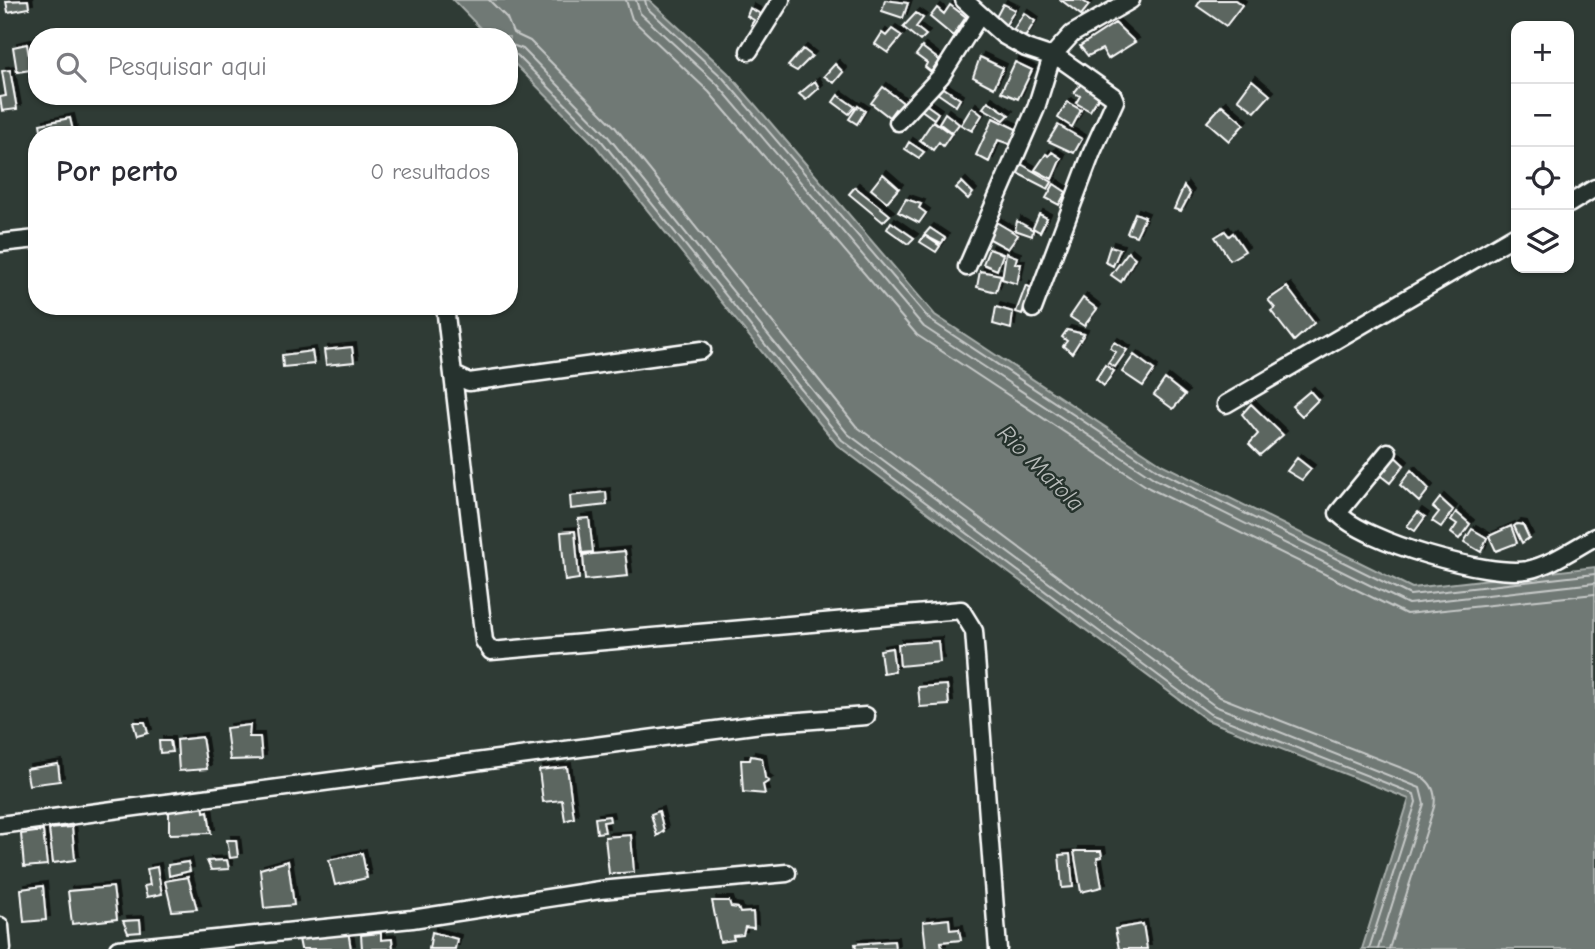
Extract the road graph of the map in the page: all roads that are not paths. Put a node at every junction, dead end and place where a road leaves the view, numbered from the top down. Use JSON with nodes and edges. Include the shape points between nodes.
{"nodes":[{"id":1,"x":781,"y":0,"type":"edge"},
{"id":2,"x":964,"y":0,"type":"edge"},
{"id":3,"x":1131,"y":0,"type":"edge"},
{"id":4,"x":1110,"y":7,"type":"edge"},
{"id":5,"x":979,"y":16,"type":"junction"},
{"id":6,"x":749,"y":51,"type":"dead end"},
{"id":7,"x":1052,"y":56,"type":"junction"},
{"id":8,"x":898,"y":122,"type":"dead end"},
{"id":9,"x":1595,"y":188,"type":"edge"},
{"id":10,"x":1574,"y":201,"type":"edge"},
{"id":11,"x":1511,"y":238,"type":"edge"},
{"id":12,"x":28,"y":240,"type":"edge"},
{"id":13,"x":0,"y":243,"type":"edge"},
{"id":14,"x":967,"y":267,"type":"dead end"},
{"id":15,"x":1033,"y":309,"type":"dead end"},
{"id":16,"x":446,"y":315,"type":"edge"},
{"id":17,"x":702,"y":350,"type":"dead end"},
{"id":18,"x":454,"y":375,"type":"junction"},
{"id":19,"x":1226,"y":404,"type":"dead end"},
{"id":20,"x":1388,"y":452,"type":"dead end"},
{"id":21,"x":1595,"y":537,"type":"edge"},
{"id":22,"x":866,"y":716,"type":"dead end"},
{"id":23,"x":0,"y":825,"type":"edge"},
{"id":24,"x":788,"y":873,"type":"dead end"},
{"id":25,"x":0,"y":926,"type":"edge"},
{"id":26,"x":2,"y":949,"type":"edge"},
{"id":27,"x":118,"y":949,"type":"edge"},
{"id":28,"x":998,"y":949,"type":"edge"}],
"edges":[{"from":1,"to":6,"type":"street"},
{"from":2,"to":5,"type":"street"},
{"from":3,"to":4,"type":"street"},
{"from":4,"to":7,"type":"street","via":[[1072,34]]},
{"from":5,"to":7,"type":"street","via":[[1014,42]]},
{"from":5,"to":8,"type":"street","via":[[941,76]]},
{"from":7,"to":14,"type":"street","via":[[1036,108]]},
{"from":7,"to":15,"type":"street","via":[[1113,96],[1115,106]]},
{"from":9,"to":10,"type":"street"},
{"from":11,"to":19,"type":"street"},
{"from":12,"to":13,"type":"street"},
{"from":16,"to":18,"type":"street"},
{"from":17,"to":18,"type":"street","via":[[469,383]]},
{"from":18,"to":28,"type":"street","via":[[484,641],[491,651],[961,610],[974,631]]},
{"from":20,"to":21,"type":"street","via":[[1338,513],[1371,536],[1425,556],[1511,570],[1541,566]]},
{"from":22,"to":23,"type":"street","via":[[761,724]]},
{"from":24,"to":27,"type":"street","via":[[600,890],[412,919]]},
{"from":25,"to":26,"type":"street"}]}
